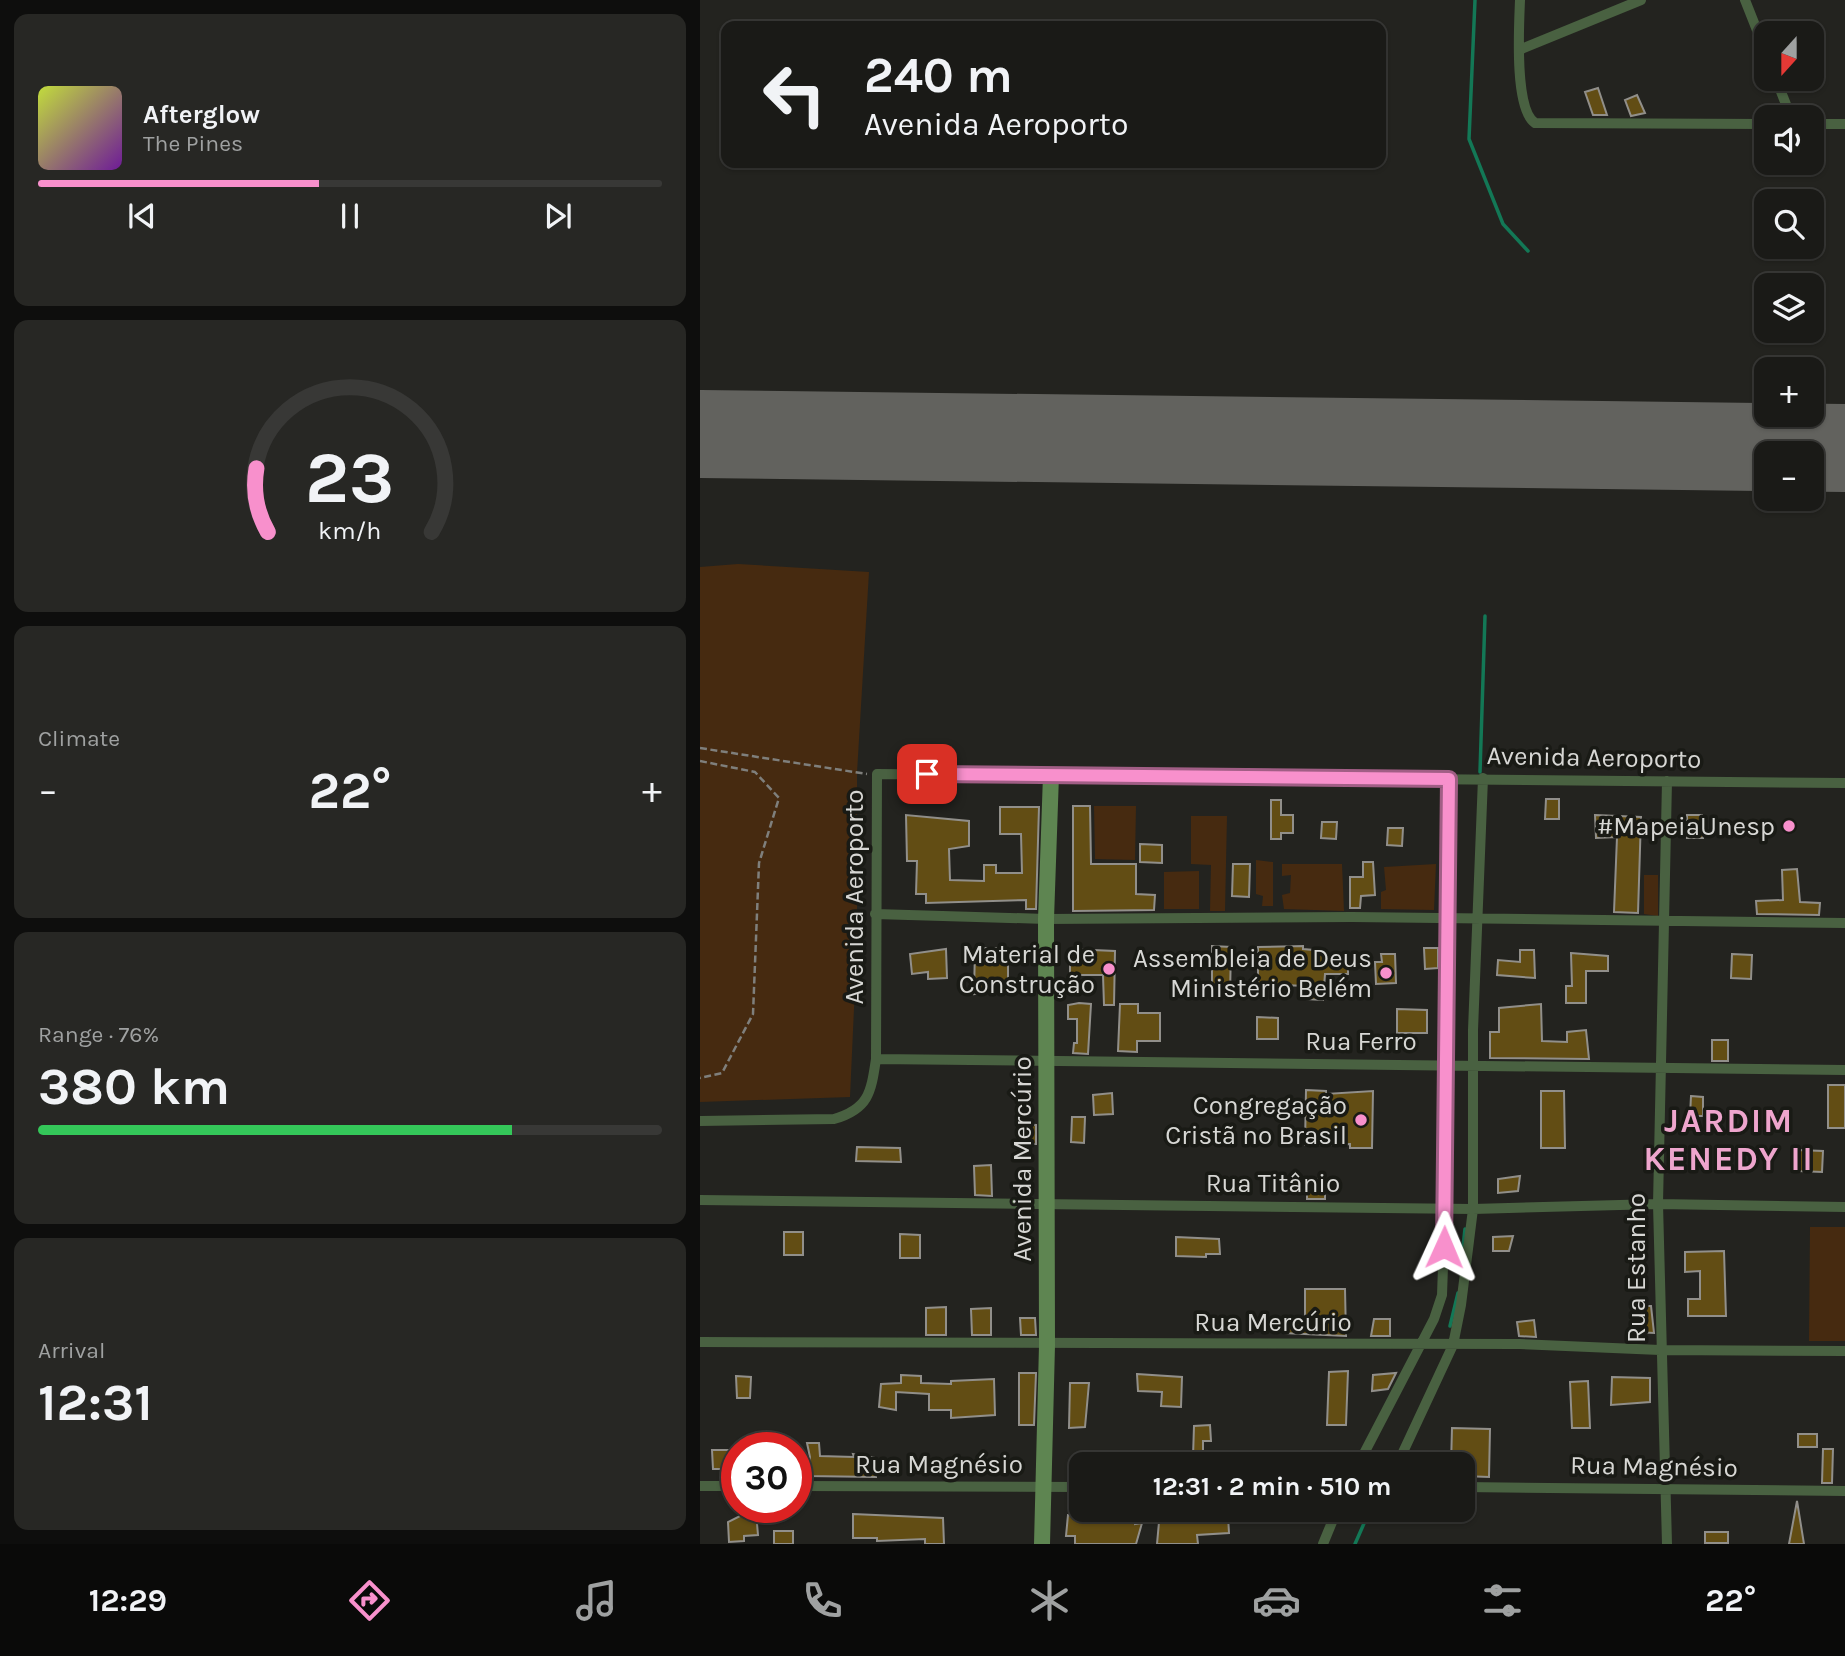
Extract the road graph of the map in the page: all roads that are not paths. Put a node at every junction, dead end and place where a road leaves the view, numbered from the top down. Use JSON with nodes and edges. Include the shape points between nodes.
{"nodes":[{"id":1,"x":1520,"y":0,"type":"edge"},
{"id":2,"x":1641,"y":0,"type":"edge"},
{"id":3,"x":1745,"y":0,"type":"edge"},
{"id":4,"x":1754,"y":23,"type":"edge"},
{"id":5,"x":1519,"y":50,"type":"junction"},
{"id":6,"x":1754,"y":124,"type":"edge"},
{"id":7,"x":1824,"y":124,"type":"edge"},
{"id":8,"x":1845,"y":124,"type":"edge"},
{"id":9,"x":1051,"y":775,"type":"junction"},
{"id":10,"x":1483,"y":778,"type":"junction"},
{"id":11,"x":1449,"y":779,"type":"junction"},
{"id":12,"x":1667,"y":781,"type":"junction"},
{"id":13,"x":1845,"y":783,"type":"edge"},
{"id":14,"x":875,"y":914,"type":"junction"},
{"id":15,"x":1046,"y":919,"type":"junction"},
{"id":16,"x":1446,"y":919,"type":"junction"},
{"id":17,"x":1476,"y":920,"type":"junction"},
{"id":18,"x":1665,"y":923,"type":"junction"},
{"id":19,"x":1845,"y":923,"type":"edge"},
{"id":20,"x":876,"y":1059,"type":"junction"},
{"id":21,"x":1048,"y":1062,"type":"junction"},
{"id":22,"x":1444,"y":1064,"type":"junction"},
{"id":23,"x":1474,"y":1066,"type":"junction"},
{"id":24,"x":1660,"y":1069,"type":"junction"},
{"id":25,"x":1845,"y":1070,"type":"edge"},
{"id":26,"x":700,"y":1121,"type":"edge"},
{"id":27,"x":700,"y":1200,"type":"edge"},
{"id":28,"x":1045,"y":1203,"type":"junction"},
{"id":29,"x":1658,"y":1205,"type":"junction"},
{"id":30,"x":1445,"y":1207,"type":"junction"},
{"id":31,"x":1845,"y":1207,"type":"edge"},
{"id":32,"x":1473,"y":1209,"type":"junction"},
{"id":33,"x":700,"y":1342,"type":"edge"},
{"id":34,"x":1047,"y":1345,"type":"junction"},
{"id":35,"x":1420,"y":1345,"type":"junction"},
{"id":36,"x":1452,"y":1345,"type":"junction"},
{"id":37,"x":1660,"y":1350,"type":"junction"},
{"id":38,"x":1845,"y":1351,"type":"edge"},
{"id":39,"x":1365,"y":1452,"type":"edge"},
{"id":40,"x":1403,"y":1452,"type":"edge"},
{"id":41,"x":700,"y":1486,"type":"edge"},
{"id":42,"x":721,"y":1486,"type":"edge"},
{"id":43,"x":812,"y":1486,"type":"edge"},
{"id":44,"x":1042,"y":1487,"type":"junction"},
{"id":45,"x":1069,"y":1487,"type":"edge"},
{"id":46,"x":1475,"y":1487,"type":"edge"},
{"id":47,"x":1664,"y":1489,"type":"junction"},
{"id":48,"x":1845,"y":1491,"type":"edge"},
{"id":49,"x":1332,"y":1522,"type":"edge"},
{"id":50,"x":1042,"y":1544,"type":"edge"},
{"id":51,"x":1323,"y":1544,"type":"edge"},
{"id":52,"x":1667,"y":1544,"type":"edge"}],
"edges":[{"from":1,"to":5,"type":"street"},
{"from":2,"to":5,"type":"street"},
{"from":3,"to":4,"type":"street"},
{"from":5,"to":6,"type":"street","via":[[1525,112],[1535,123]]},
{"from":7,"to":8,"type":"street"},
{"from":9,"to":11,"type":"street","name":"Avenida Aeroporto"},
{"from":9,"to":14,"type":"street","name":"Avenida Aeroporto","via":[[877,774]]},
{"from":9,"to":15,"type":"street","name":"Avenida Mercúrio"},
{"from":10,"to":11,"type":"street","name":"Avenida Aeroporto"},
{"from":10,"to":12,"type":"street","name":"Avenida Aeroporto"},
{"from":10,"to":17,"type":"street"},
{"from":11,"to":16,"type":"street"},
{"from":12,"to":13,"type":"street","name":"Avenida Aeroporto"},
{"from":12,"to":18,"type":"street","name":"Rua Estanho"},
{"from":14,"to":15,"type":"street"},
{"from":14,"to":20,"type":"street","name":"Avenida Aeroporto"},
{"from":15,"to":16,"type":"street"},
{"from":15,"to":21,"type":"street","name":"Avenida Mercúrio"},
{"from":16,"to":17,"type":"street"},
{"from":16,"to":22,"type":"street"},
{"from":17,"to":18,"type":"street"},
{"from":17,"to":23,"type":"street"},
{"from":18,"to":19,"type":"street"},
{"from":18,"to":24,"type":"street","name":"Rua Estanho"},
{"from":20,"to":21,"type":"street","name":"Rua Ferro"},
{"from":20,"to":26,"type":"street","name":"Avenida Aeroporto","via":[[872,1086],[855,1113],[834,1119]]},
{"from":21,"to":22,"type":"street","name":"Rua Ferro"},
{"from":21,"to":28,"type":"street","name":"Avenida Mercúrio"},
{"from":22,"to":23,"type":"street","name":"Rua Ferro"},
{"from":22,"to":30,"type":"street"},
{"from":23,"to":24,"type":"street","name":"Rua Ferro"},
{"from":23,"to":32,"type":"street"},
{"from":24,"to":25,"type":"street","name":"Rua Ferro"},
{"from":24,"to":29,"type":"street","name":"Rua Estanho"},
{"from":27,"to":28,"type":"street","name":"Rua Titânio"},
{"from":28,"to":30,"type":"street","name":"Rua Titânio"},
{"from":28,"to":34,"type":"street","name":"Avenida Mercúrio"},
{"from":29,"to":31,"type":"street","name":"Rua Titânio"},
{"from":29,"to":32,"type":"street","name":"Rua Titânio"},
{"from":29,"to":37,"type":"street","name":"Rua Estanho"},
{"from":30,"to":32,"type":"street","name":"Rua Titânio"},
{"from":30,"to":35,"type":"street","via":[[1442,1295]]},
{"from":32,"to":36,"type":"street"},
{"from":33,"to":34,"type":"street","name":"Rua Mercúrio"},
{"from":34,"to":35,"type":"street","name":"Rua Mercúrio"},
{"from":34,"to":44,"type":"street","name":"Avenida Mercúrio"},
{"from":35,"to":36,"type":"street","name":"Rua Mercúrio"},
{"from":35,"to":39,"type":"street"},
{"from":36,"to":37,"type":"street","name":"Rua Mercúrio"},
{"from":36,"to":40,"type":"street"},
{"from":37,"to":38,"type":"street","name":"Rua Mercúrio"},
{"from":37,"to":47,"type":"street","name":"Rua Estanho"},
{"from":41,"to":42,"type":"street"},
{"from":43,"to":44,"type":"street","name":"Rua Magnésio"},
{"from":44,"to":45,"type":"street","name":"Rua Magnésio"},
{"from":44,"to":50,"type":"street","name":"Avenida Mercúrio"},
{"from":46,"to":47,"type":"street","name":"Rua Magnésio"},
{"from":47,"to":48,"type":"street","name":"Rua Magnésio"},
{"from":47,"to":52,"type":"street","name":"Rua Estanho"},
{"from":49,"to":51,"type":"street"}]}
